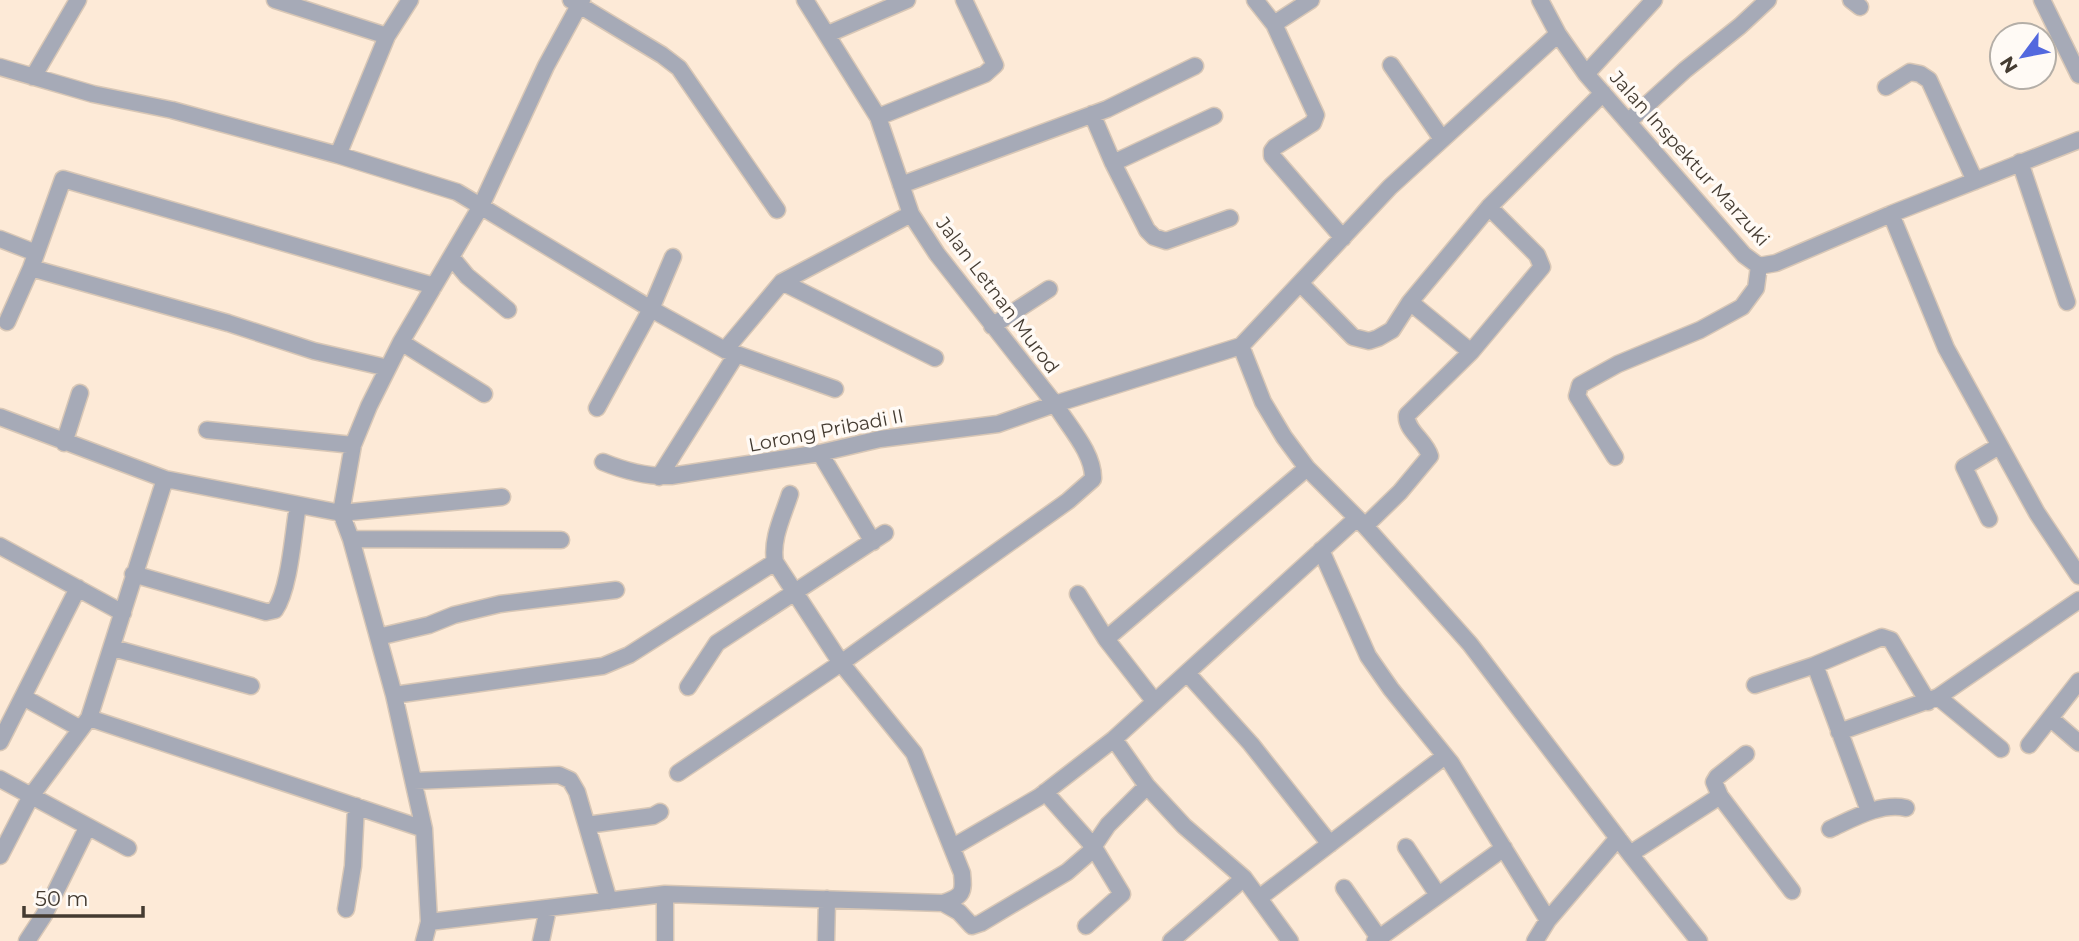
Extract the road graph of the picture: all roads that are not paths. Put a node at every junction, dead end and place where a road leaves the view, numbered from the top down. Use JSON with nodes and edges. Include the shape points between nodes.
{"nodes":[{"id":1,"x":79,"y":0,"type":"edge"},
{"id":2,"x":275,"y":0,"type":"edge"},
{"id":3,"x":410,"y":0,"type":"edge"},
{"id":4,"x":805,"y":0,"type":"edge"},
{"id":5,"x":907,"y":0,"type":"edge"},
{"id":6,"x":964,"y":0,"type":"edge"},
{"id":7,"x":1255,"y":0,"type":"edge"},
{"id":8,"x":1311,"y":0,"type":"edge"},
{"id":9,"x":1540,"y":0,"type":"edge"},
{"id":10,"x":1654,"y":0,"type":"edge"},
{"id":11,"x":1768,"y":0,"type":"edge"},
{"id":12,"x":2042,"y":0,"type":"edge"},
{"id":13,"x":577,"y":1,"type":"edge"},
{"id":14,"x":1274,"y":24,"type":"junction"},
{"id":15,"x":828,"y":34,"type":"junction"},
{"id":16,"x":1558,"y":34,"type":"junction"},
{"id":17,"x":387,"y":36,"type":"junction"},
{"id":18,"x":1391,"y":65,"type":"dead end"},
{"id":19,"x":1195,"y":66,"type":"dead end"},
{"id":20,"x":0,"y":67,"type":"edge"},
{"id":21,"x":1586,"y":74,"type":"junction"},
{"id":22,"x":2079,"y":75,"type":"edge"},
{"id":23,"x":33,"y":77,"type":"junction"},
{"id":24,"x":1886,"y":87,"type":"dead end"},
{"id":25,"x":1603,"y":93,"type":"junction"},
{"id":26,"x":1092,"y":114,"type":"junction"},
{"id":27,"x":1214,"y":116,"type":"dead end"},
{"id":28,"x":878,"y":117,"type":"junction"},
{"id":29,"x":1629,"y":122,"type":"junction"},
{"id":30,"x":1441,"y":139,"type":"junction"},
{"id":31,"x":2079,"y":140,"type":"edge"},
{"id":32,"x":338,"y":155,"type":"junction"},
{"id":33,"x":2021,"y":162,"type":"junction"},
{"id":34,"x":1113,"y":163,"type":"junction"},
{"id":35,"x":1975,"y":181,"type":"junction"},
{"id":36,"x":901,"y":185,"type":"junction"},
{"id":37,"x":481,"y":206,"type":"junction"},
{"id":38,"x":1489,"y":208,"type":"junction"},
{"id":39,"x":777,"y":210,"type":"dead end"},
{"id":40,"x":911,"y":214,"type":"junction"},
{"id":41,"x":1891,"y":214,"type":"junction"},
{"id":42,"x":1230,"y":218,"type":"dead end"},
{"id":43,"x":0,"y":239,"type":"edge"},
{"id":44,"x":1343,"y":239,"type":"junction"},
{"id":45,"x":673,"y":257,"type":"dead end"},
{"id":46,"x":452,"y":258,"type":"junction"},
{"id":47,"x":33,"y":260,"type":"junction"},
{"id":48,"x":1759,"y":265,"type":"junction"},
{"id":49,"x":782,"y":282,"type":"junction"},
{"id":50,"x":1300,"y":283,"type":"junction"},
{"id":51,"x":434,"y":286,"type":"junction"},
{"id":52,"x":1049,"y":289,"type":"dead end"},
{"id":53,"x":1410,"y":302,"type":"junction"},
{"id":54,"x":2067,"y":302,"type":"dead end"},
{"id":55,"x":651,"y":309,"type":"junction"},
{"id":56,"x":508,"y":310,"type":"dead end"},
{"id":57,"x":7,"y":322,"type":"dead end"},
{"id":58,"x":992,"y":326,"type":"junction"},
{"id":59,"x":401,"y":342,"type":"junction"},
{"id":60,"x":1241,"y":346,"type":"junction"},
{"id":61,"x":731,"y":352,"type":"junction"},
{"id":62,"x":1471,"y":352,"type":"junction"},
{"id":63,"x":935,"y":358,"type":"dead end"},
{"id":64,"x":388,"y":368,"type":"junction"},
{"id":65,"x":835,"y":389,"type":"dead end"},
{"id":66,"x":80,"y":393,"type":"dead end"},
{"id":67,"x":484,"y":394,"type":"dead end"},
{"id":68,"x":1055,"y":404,"type":"junction"},
{"id":69,"x":597,"y":408,"type":"dead end"},
{"id":70,"x":0,"y":417,"type":"edge"},
{"id":71,"x":207,"y":430,"type":"dead end"},
{"id":72,"x":64,"y":443,"type":"junction"},
{"id":73,"x":353,"y":445,"type":"junction"},
{"id":74,"x":1999,"y":446,"type":"junction"},
{"id":75,"x":820,"y":453,"type":"junction"},
{"id":76,"x":1615,"y":457,"type":"dead end"},
{"id":77,"x":603,"y":462,"type":"dead end"},
{"id":78,"x":1307,"y":468,"type":"junction"},
{"id":79,"x":659,"y":477,"type":"junction"},
{"id":80,"x":165,"y":479,"type":"junction"},
{"id":81,"x":790,"y":494,"type":"dead end"},
{"id":82,"x":502,"y":497,"type":"dead end"},
{"id":83,"x":298,"y":505,"type":"junction"},
{"id":84,"x":341,"y":513,"type":"junction"},
{"id":85,"x":1989,"y":519,"type":"dead end"},
{"id":86,"x":1361,"y":522,"type":"junction"},
{"id":87,"x":351,"y":539,"type":"junction"},
{"id":88,"x":561,"y":540,"type":"dead end"},
{"id":89,"x":0,"y":546,"type":"edge"},
{"id":90,"x":1321,"y":550,"type":"junction"},
{"id":91,"x":775,"y":562,"type":"junction"},
{"id":92,"x":133,"y":574,"type":"junction"},
{"id":93,"x":2079,"y":576,"type":"edge"},
{"id":94,"x":78,"y":588,"type":"junction"},
{"id":95,"x":616,"y":590,"type":"dead end"},
{"id":96,"x":793,"y":592,"type":"junction"},
{"id":97,"x":1078,"y":594,"type":"dead end"},
{"id":98,"x":2079,"y":600,"type":"edge"},
{"id":99,"x":123,"y":612,"type":"junction"},
{"id":100,"x":378,"y":637,"type":"junction"},
{"id":101,"x":1106,"y":639,"type":"junction"},
{"id":102,"x":113,"y":648,"type":"junction"},
{"id":103,"x":841,"y":663,"type":"junction"},
{"id":104,"x":1815,"y":665,"type":"junction"},
{"id":105,"x":1187,"y":673,"type":"junction"},
{"id":106,"x":2079,"y":681,"type":"edge"},
{"id":107,"x":251,"y":685,"type":"dead end"},
{"id":108,"x":1755,"y":685,"type":"dead end"},
{"id":109,"x":688,"y":687,"type":"dead end"},
{"id":110,"x":394,"y":695,"type":"junction"},
{"id":111,"x":23,"y":697,"type":"junction"},
{"id":112,"x":1933,"y":700,"type":"junction"},
{"id":113,"x":1155,"y":702,"type":"junction"},
{"id":114,"x":2050,"y":718,"type":"junction"},
{"id":115,"x":85,"y":724,"type":"junction"},
{"id":116,"x":1839,"y":732,"type":"junction"},
{"id":117,"x":1114,"y":739,"type":"junction"},
{"id":118,"x":0,"y":742,"type":"edge"},
{"id":119,"x":2079,"y":743,"type":"edge"},
{"id":120,"x":2029,"y":745,"type":"dead end"},
{"id":121,"x":2001,"y":749,"type":"dead end"},
{"id":122,"x":1746,"y":754,"type":"dead end"},
{"id":123,"x":1445,"y":756,"type":"junction"},
{"id":124,"x":678,"y":773,"type":"dead end"},
{"id":125,"x":0,"y":779,"type":"edge"},
{"id":126,"x":414,"y":782,"type":"junction"},
{"id":127,"x":1147,"y":786,"type":"junction"},
{"id":128,"x":1045,"y":792,"type":"junction"},
{"id":129,"x":31,"y":796,"type":"junction"},
{"id":130,"x":1720,"y":796,"type":"junction"},
{"id":131,"x":356,"y":806,"type":"junction"},
{"id":132,"x":1906,"y":808,"type":"dead end"},
{"id":133,"x":1869,"y":811,"type":"junction"},
{"id":134,"x":660,"y":812,"type":"dead end"},
{"id":135,"x":587,"y":825,"type":"junction"},
{"id":136,"x":87,"y":828,"type":"junction"},
{"id":137,"x":424,"y":829,"type":"junction"},
{"id":138,"x":1830,"y":829,"type":"dead end"},
{"id":139,"x":1618,"y":838,"type":"junction"},
{"id":140,"x":1330,"y":844,"type":"junction"},
{"id":141,"x":1093,"y":846,"type":"junction"},
{"id":142,"x":953,"y":847,"type":"junction"},
{"id":143,"x":1406,"y":847,"type":"dead end"},
{"id":144,"x":128,"y":848,"type":"dead end"},
{"id":145,"x":1504,"y":848,"type":"junction"},
{"id":146,"x":1630,"y":854,"type":"junction"},
{"id":147,"x":0,"y":856,"type":"edge"},
{"id":148,"x":1244,"y":878,"type":"junction"},
{"id":149,"x":1344,"y":888,"type":"dead end"},
{"id":150,"x":1792,"y":891,"type":"dead end"},
{"id":151,"x":665,"y":894,"type":"junction"},
{"id":152,"x":1438,"y":895,"type":"junction"},
{"id":153,"x":827,"y":898,"type":"junction"},
{"id":154,"x":1259,"y":898,"type":"junction"},
{"id":155,"x":609,"y":901,"type":"junction"},
{"id":156,"x":943,"y":903,"type":"junction"},
{"id":157,"x":346,"y":909,"type":"dead end"},
{"id":158,"x":548,"y":909,"type":"junction"},
{"id":159,"x":1548,"y":920,"type":"junction"},
{"id":160,"x":429,"y":922,"type":"junction"},
{"id":161,"x":1086,"y":926,"type":"dead end"},
{"id":162,"x":1377,"y":939,"type":"edge"},
{"id":163,"x":27,"y":941,"type":"edge"},
{"id":164,"x":424,"y":941,"type":"edge"},
{"id":165,"x":541,"y":941,"type":"edge"},
{"id":166,"x":665,"y":941,"type":"edge"},
{"id":167,"x":826,"y":941,"type":"edge"},
{"id":168,"x":1171,"y":941,"type":"edge"},
{"id":169,"x":1290,"y":941,"type":"edge"},
{"id":170,"x":1535,"y":941,"type":"edge"},
{"id":171,"x":1699,"y":941,"type":"edge"}],
"edges":[{"from":1,"to":23,"type":"street"},
{"from":2,"to":17,"type":"street"},
{"from":3,"to":17,"type":"street"},
{"from":4,"to":15,"type":"street","name":"Jalan Letnan Murod"},
{"from":5,"to":15,"type":"street"},
{"from":6,"to":28,"type":"street","via":[[995,65],[985,74]]},
{"from":7,"to":14,"type":"street"},
{"from":8,"to":14,"type":"street"},
{"from":9,"to":16,"type":"street","name":"Jalan Inspektur Marzuki"},
{"from":10,"to":21,"type":"street"},
{"from":11,"to":29,"type":"street"},
{"from":12,"to":22,"type":"street"},
{"from":13,"to":37,"type":"street"},
{"from":13,"to":39,"type":"street","via":[[678,68]]},
{"from":14,"to":44,"type":"street","via":[[1316,115],[1313,123],[1275,146],[1272,156]]},
{"from":15,"to":28,"type":"street","name":"Jalan Letnan Murod"},
{"from":16,"to":21,"type":"street","name":"Jalan Inspektur Marzuki"},
{"from":16,"to":30,"type":"street"},
{"from":17,"to":32,"type":"street"},
{"from":18,"to":30,"type":"street"},
{"from":19,"to":26,"type":"street"},
{"from":20,"to":23,"type":"street"},
{"from":21,"to":25,"type":"street","name":"Jalan Inspektur Marzuki"},
{"from":23,"to":32,"type":"street"},
{"from":24,"to":35,"type":"street","via":[[1910,72],[1929,80]]},
{"from":25,"to":29,"type":"street","name":"Jalan Inspektur Marzuki"},
{"from":25,"to":38,"type":"street"},
{"from":26,"to":34,"type":"street"},
{"from":26,"to":36,"type":"street"},
{"from":27,"to":34,"type":"street"},
{"from":28,"to":36,"type":"street","name":"Jalan Letnan Murod"},
{"from":29,"to":48,"type":"street","name":"Jalan Inspektur Marzuki","via":[[1744,255]]},
{"from":30,"to":44,"type":"street"},
{"from":31,"to":33,"type":"street","name":"Jalan Inspektur Marzuki"},
{"from":32,"to":37,"type":"street","via":[[457,192]]},
{"from":33,"to":35,"type":"street","name":"Jalan Inspektur Marzuki"},
{"from":33,"to":54,"type":"street"},
{"from":34,"to":42,"type":"street","via":[[1147,230],[1160,240]]},
{"from":35,"to":41,"type":"street","name":"Jalan Inspektur Marzuki"},
{"from":36,"to":40,"type":"street","name":"Jalan Letnan Murod"},
{"from":37,"to":46,"type":"street"},
{"from":37,"to":55,"type":"street"},
{"from":38,"to":53,"type":"street"},
{"from":38,"to":62,"type":"street","via":[[1537,255],[1542,267]]},
{"from":40,"to":49,"type":"street"},
{"from":40,"to":58,"type":"street","name":"Jalan Letnan Murod"},
{"from":41,"to":48,"type":"street","name":"Jalan Inspektur Marzuki","via":[[1776,263]]},
{"from":41,"to":74,"type":"street","via":[[1946,348]]},
{"from":43,"to":47,"type":"street"},
{"from":44,"to":50,"type":"street"},
{"from":45,"to":55,"type":"street"},
{"from":46,"to":51,"type":"street"},
{"from":46,"to":56,"type":"street"},
{"from":47,"to":51,"type":"street","via":[[63,179]]},
{"from":47,"to":57,"type":"street"},
{"from":47,"to":64,"type":"street","via":[[314,351]]},
{"from":48,"to":76,"type":"street","via":[[1756,288],[1742,307],[1580,386],[1577,396]]},
{"from":49,"to":61,"type":"street"},
{"from":49,"to":63,"type":"street"},
{"from":50,"to":53,"type":"street","via":[[1360,340],[1369,341],[1392,330]]},
{"from":50,"to":60,"type":"street"},
{"from":51,"to":59,"type":"street"},
{"from":52,"to":58,"type":"street"},
{"from":53,"to":62,"type":"street"},
{"from":55,"to":61,"type":"street"},
{"from":55,"to":69,"type":"street"},
{"from":58,"to":68,"type":"street","name":"Jalan Letnan Murod"},
{"from":59,"to":64,"type":"street"},
{"from":59,"to":67,"type":"street"},
{"from":60,"to":68,"type":"street","name":"Jalan Letnan Murod"},
{"from":60,"to":78,"type":"street","via":[[1263,402]]},
{"from":61,"to":65,"type":"street"},
{"from":61,"to":79,"type":"street"},
{"from":62,"to":86,"type":"street","via":[[1405,417],[1430,456],[1400,492]]},
{"from":64,"to":73,"type":"street"},
{"from":66,"to":72,"type":"street"},
{"from":68,"to":75,"type":"street","name":"Lorong Pribadi II","via":[[998,424],[880,439]]},
{"from":68,"to":103,"type":"street","via":[[1090,460],[1093,479]]},
{"from":70,"to":72,"type":"street"},
{"from":71,"to":73,"type":"street"},
{"from":72,"to":80,"type":"street"},
{"from":73,"to":84,"type":"street"},
{"from":74,"to":85,"type":"street","via":[[1964,467]]},
{"from":74,"to":93,"type":"street"},
{"from":75,"to":79,"type":"street","name":"Lorong Pribadi II"},
{"from":75,"to":96,"type":"street","via":[[879,538]]},
{"from":77,"to":79,"type":"street","name":"Lorong Pribadi II"},
{"from":78,"to":86,"type":"street"},
{"from":78,"to":101,"type":"street"},
{"from":80,"to":83,"type":"street"},
{"from":80,"to":92,"type":"street"},
{"from":81,"to":91,"type":"street","via":[[776,536]]},
{"from":82,"to":84,"type":"street"},
{"from":83,"to":84,"type":"street"},
{"from":83,"to":92,"type":"street","via":[[285,587],[275,610],[266,612]]},
{"from":84,"to":87,"type":"street"},
{"from":86,"to":90,"type":"street"},
{"from":86,"to":139,"type":"street","via":[[1470,644]]},
{"from":87,"to":88,"type":"street"},
{"from":87,"to":100,"type":"street"},
{"from":89,"to":94,"type":"street"},
{"from":90,"to":105,"type":"street"},
{"from":90,"to":123,"type":"street","via":[[1368,656]]},
{"from":91,"to":96,"type":"street"},
{"from":91,"to":110,"type":"street","via":[[629,655],[603,666]]},
{"from":92,"to":99,"type":"street"},
{"from":94,"to":99,"type":"street"},
{"from":94,"to":111,"type":"street"},
{"from":95,"to":100,"type":"street","via":[[500,604]]},
{"from":96,"to":103,"type":"street"},
{"from":96,"to":109,"type":"street","via":[[716,643]]},
{"from":97,"to":101,"type":"street"},
{"from":98,"to":112,"type":"street"},
{"from":99,"to":102,"type":"street"},
{"from":100,"to":110,"type":"street"},
{"from":101,"to":113,"type":"street"},
{"from":102,"to":107,"type":"street"},
{"from":102,"to":115,"type":"street"},
{"from":103,"to":124,"type":"street"},
{"from":103,"to":142,"type":"street","via":[[914,753]]},
{"from":104,"to":108,"type":"street"},
{"from":104,"to":112,"type":"street","via":[[1887,638]]},
{"from":104,"to":116,"type":"street"},
{"from":105,"to":113,"type":"street"},
{"from":105,"to":140,"type":"street","via":[[1251,744]]},
{"from":106,"to":114,"type":"street"},
{"from":110,"to":126,"type":"street"},
{"from":111,"to":115,"type":"street"},
{"from":111,"to":118,"type":"street"},
{"from":112,"to":116,"type":"street"},
{"from":112,"to":121,"type":"street"},
{"from":113,"to":117,"type":"street"},
{"from":114,"to":119,"type":"street"},
{"from":114,"to":120,"type":"street"},
{"from":115,"to":129,"type":"street"},
{"from":115,"to":131,"type":"street"},
{"from":116,"to":133,"type":"street"},
{"from":117,"to":127,"type":"street"},
{"from":117,"to":128,"type":"street"},
{"from":122,"to":130,"type":"street","via":[[1714,780]]},
{"from":123,"to":140,"type":"street"},
{"from":123,"to":145,"type":"street"},
{"from":125,"to":129,"type":"street"},
{"from":126,"to":135,"type":"street","via":[[559,775],[570,780],[577,792]]},
{"from":126,"to":137,"type":"street"},
{"from":127,"to":141,"type":"street"},
{"from":127,"to":148,"type":"street","via":[[1184,826]]},
{"from":128,"to":141,"type":"street"},
{"from":128,"to":142,"type":"street"},
{"from":129,"to":136,"type":"street"},
{"from":129,"to":147,"type":"street"},
{"from":130,"to":146,"type":"street"},
{"from":130,"to":150,"type":"street"},
{"from":131,"to":137,"type":"street"},
{"from":131,"to":157,"type":"street"},
{"from":132,"to":133,"type":"street"},
{"from":133,"to":138,"type":"street"},
{"from":134,"to":135,"type":"street"},
{"from":135,"to":155,"type":"street"},
{"from":136,"to":144,"type":"street"},
{"from":136,"to":163,"type":"street"},
{"from":137,"to":160,"type":"street"},
{"from":139,"to":146,"type":"street"},
{"from":139,"to":159,"type":"street"},
{"from":140,"to":154,"type":"street"},
{"from":141,"to":156,"type":"street","via":[[1067,873],[981,923],[972,926]]},
{"from":141,"to":161,"type":"street","via":[[1122,894]]},
{"from":142,"to":156,"type":"street","via":[[963,889],[957,898]]},
{"from":143,"to":152,"type":"street"},
{"from":145,"to":152,"type":"street"},
{"from":145,"to":159,"type":"street"},
{"from":146,"to":171,"type":"street"},
{"from":148,"to":154,"type":"street"},
{"from":148,"to":168,"type":"street"},
{"from":149,"to":162,"type":"street"},
{"from":151,"to":153,"type":"street"},
{"from":151,"to":155,"type":"street"},
{"from":151,"to":166,"type":"street"},
{"from":152,"to":162,"type":"street"},
{"from":153,"to":156,"type":"street"},
{"from":153,"to":167,"type":"street"},
{"from":154,"to":169,"type":"street"},
{"from":155,"to":158,"type":"street"},
{"from":158,"to":160,"type":"street"},
{"from":158,"to":165,"type":"street"},
{"from":159,"to":170,"type":"street"},
{"from":160,"to":164,"type":"street"}]}
